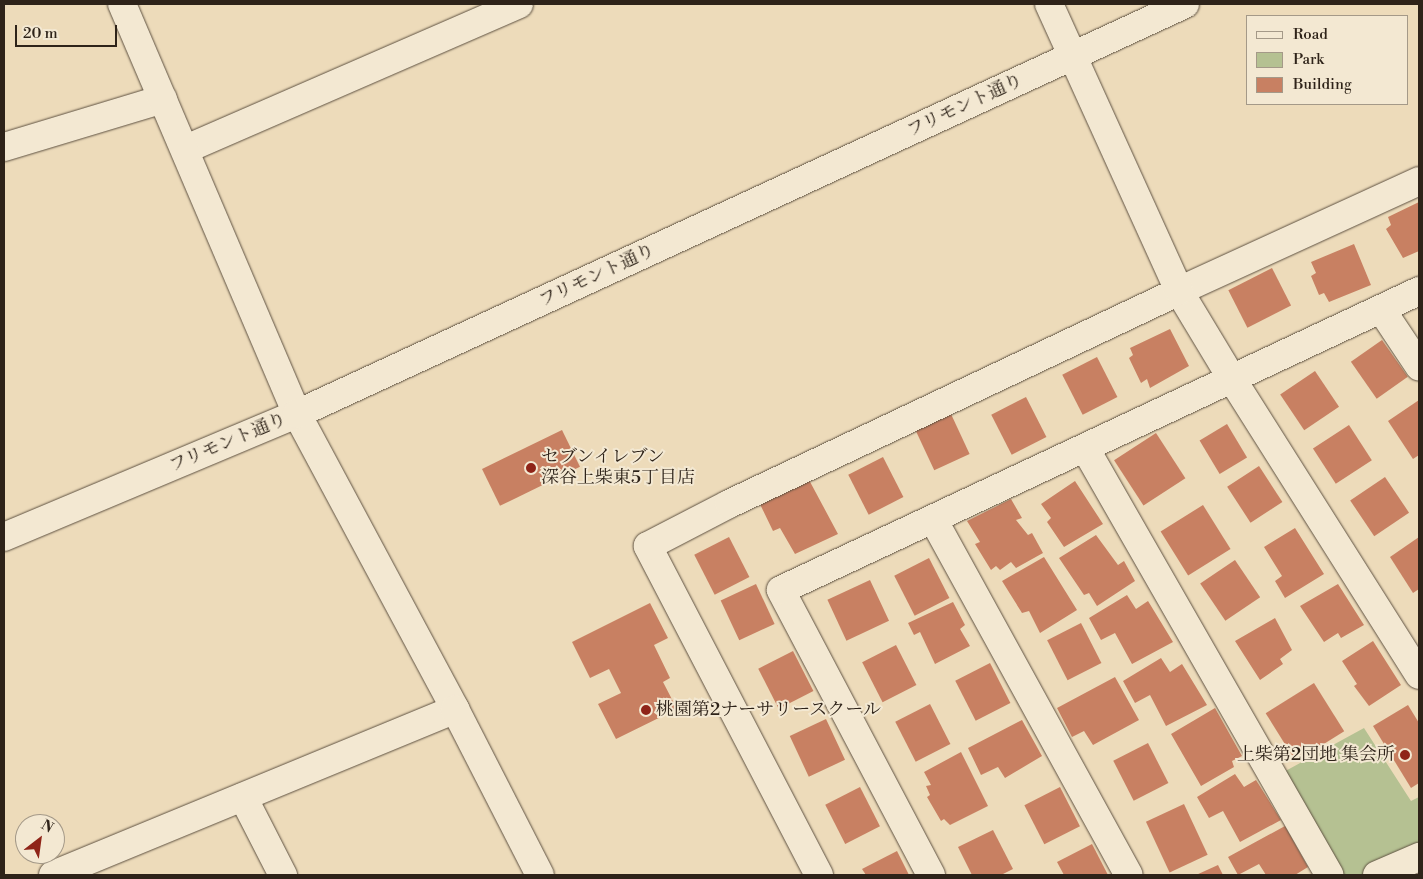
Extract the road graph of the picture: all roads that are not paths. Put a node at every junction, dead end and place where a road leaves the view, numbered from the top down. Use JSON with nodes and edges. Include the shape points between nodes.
{"nodes":[{"id":1,"x":122,"y":4,"type":"edge"},
{"id":2,"x":519,"y":4,"type":"edge"},
{"id":3,"x":1049,"y":4,"type":"edge"},
{"id":4,"x":1186,"y":4,"type":"edge"},
{"id":5,"x":1073,"y":56,"type":"junction"},
{"id":6,"x":163,"y":98,"type":"junction"},
{"id":7,"x":4,"y":146,"type":"edge"},
{"id":8,"x":186,"y":149,"type":"junction"},
{"id":9,"x":1419,"y":181,"type":"edge"},
{"id":10,"x":1179,"y":291,"type":"junction"},
{"id":11,"x":1419,"y":291,"type":"edge"},
{"id":12,"x":1381,"y":309,"type":"junction"},
{"id":13,"x":1419,"y":366,"type":"edge"},
{"id":14,"x":1232,"y":379,"type":"junction"},
{"id":15,"x":297,"y":414,"type":"junction"},
{"id":16,"x":1085,"y":448,"type":"junction"},
{"id":17,"x":933,"y":519,"type":"junction"},
{"id":18,"x":4,"y":537,"type":"edge"},
{"id":19,"x":1419,"y":675,"type":"edge"},
{"id":20,"x":455,"y":710,"type":"junction"},
{"id":21,"x":243,"y":797,"type":"junction"},
{"id":22,"x":1419,"y":857,"type":"edge"},
{"id":23,"x":54,"y":875,"type":"edge"},
{"id":24,"x":283,"y":875,"type":"edge"},
{"id":25,"x":540,"y":875,"type":"edge"},
{"id":26,"x":819,"y":875,"type":"edge"},
{"id":27,"x":931,"y":875,"type":"edge"},
{"id":28,"x":1129,"y":875,"type":"edge"},
{"id":29,"x":1330,"y":875,"type":"edge"},
{"id":30,"x":1377,"y":875,"type":"edge"}],
"edges":[{"from":1,"to":6,"type":"street"},
{"from":2,"to":8,"type":"street"},
{"from":3,"to":5,"type":"street"},
{"from":4,"to":5,"type":"street","name":"フリモント通り"},
{"from":5,"to":10,"type":"street"},
{"from":5,"to":15,"type":"street","name":"フリモント通り"},
{"from":6,"to":7,"type":"street"},
{"from":6,"to":8,"type":"street"},
{"from":8,"to":15,"type":"street"},
{"from":9,"to":10,"type":"street"},
{"from":10,"to":14,"type":"street"},
{"from":10,"to":26,"type":"street","via":[[729,504],[648,546]]},
{"from":11,"to":12,"type":"street"},
{"from":12,"to":13,"type":"street"},
{"from":12,"to":14,"type":"street"},
{"from":14,"to":16,"type":"street"},
{"from":14,"to":19,"type":"street"},
{"from":15,"to":18,"type":"street","name":"フリモント通り"},
{"from":15,"to":20,"type":"street"},
{"from":16,"to":17,"type":"street"},
{"from":16,"to":29,"type":"street"},
{"from":17,"to":27,"type":"street","via":[[781,590]]},
{"from":17,"to":28,"type":"street"},
{"from":20,"to":21,"type":"street"},
{"from":20,"to":25,"type":"street"},
{"from":21,"to":23,"type":"street"},
{"from":21,"to":24,"type":"street"},
{"from":22,"to":30,"type":"street"}]}
